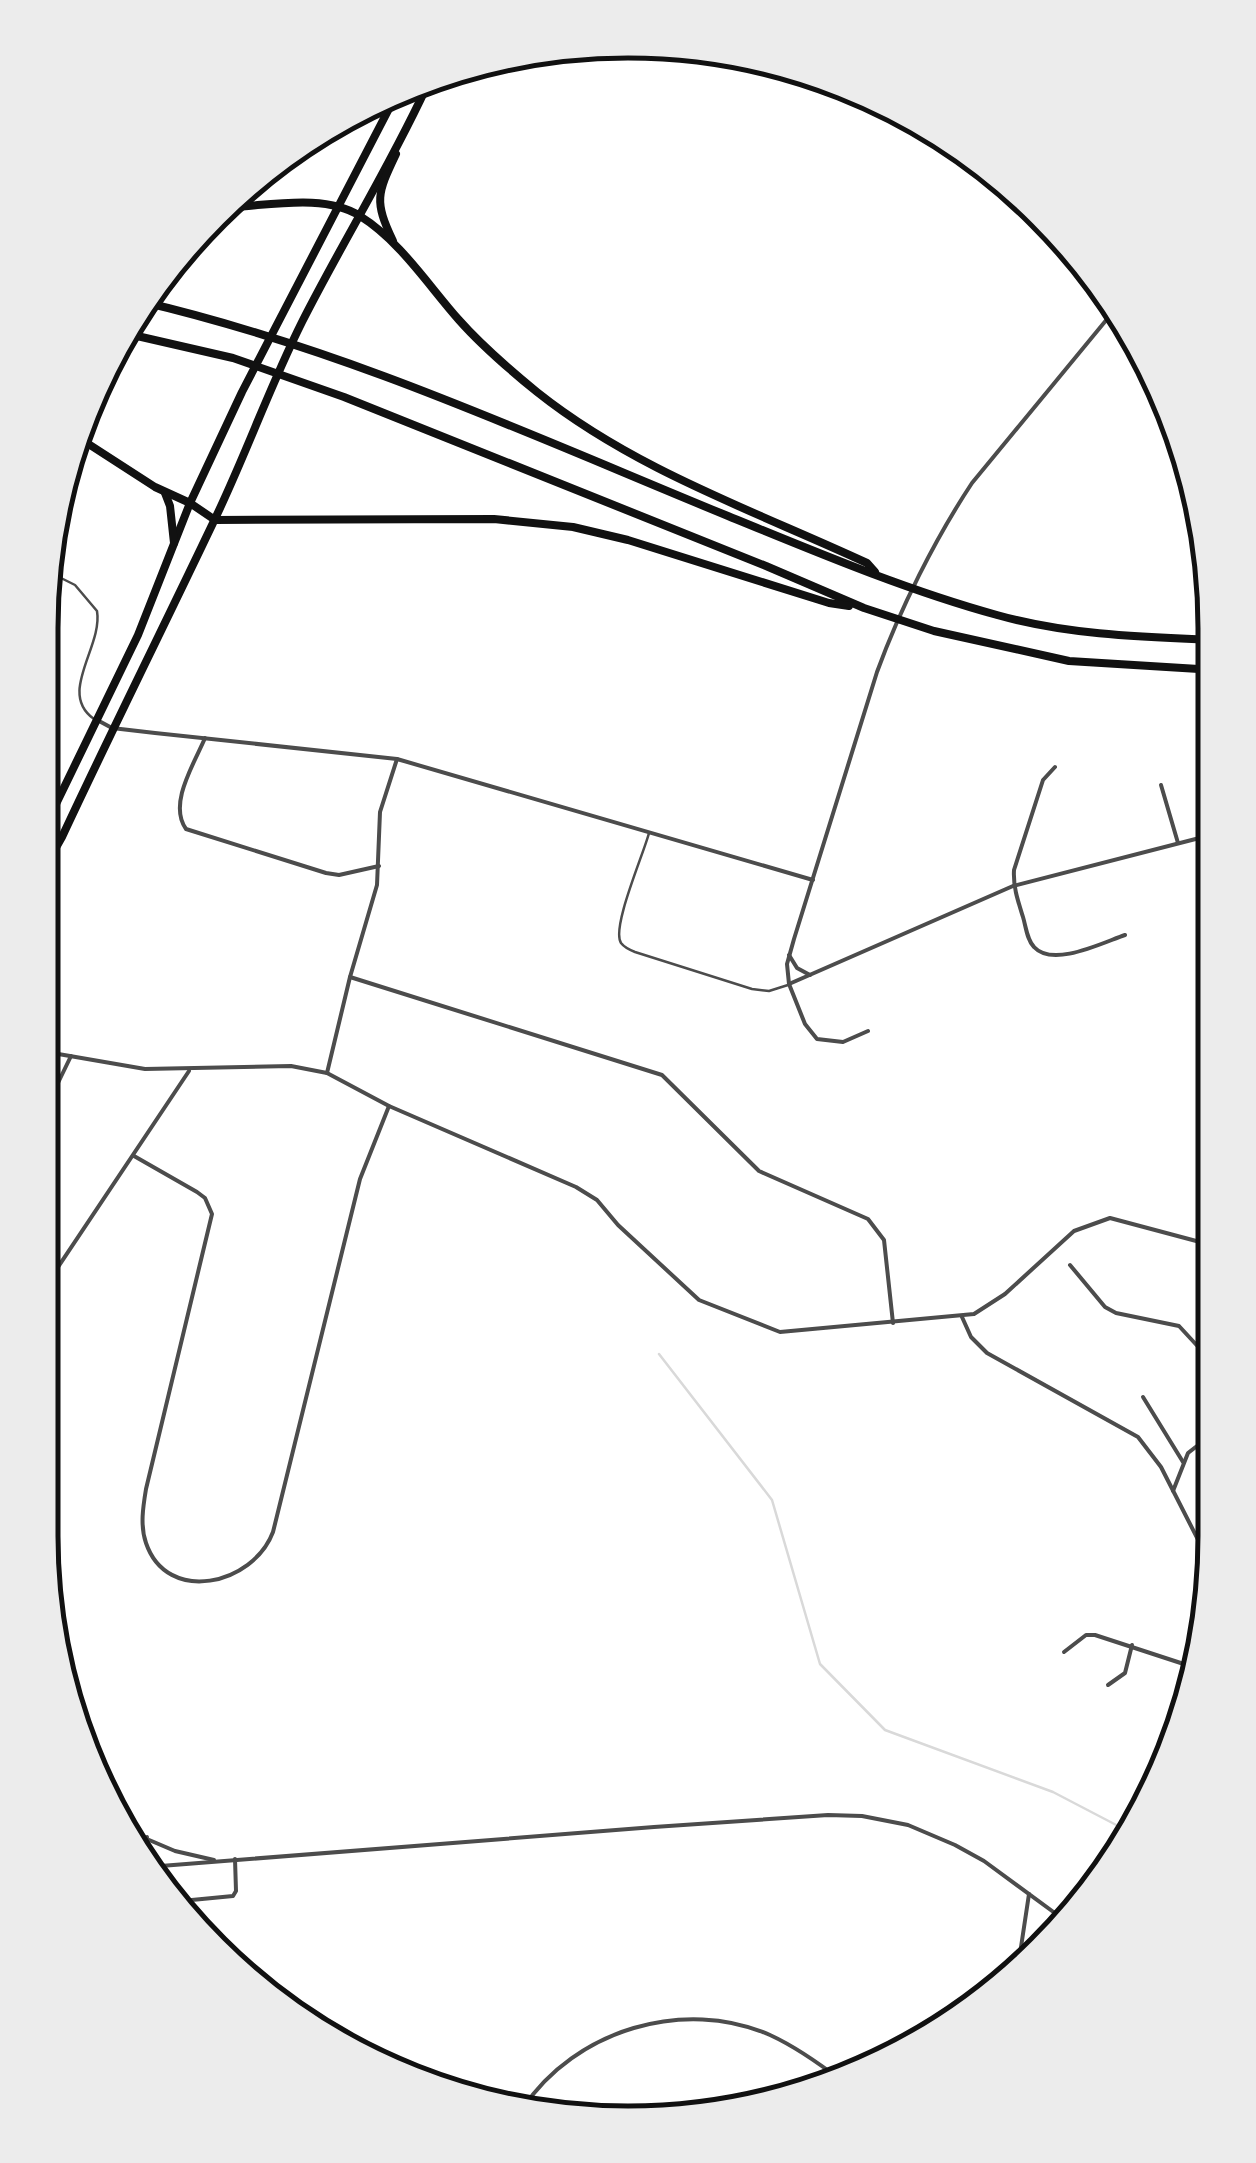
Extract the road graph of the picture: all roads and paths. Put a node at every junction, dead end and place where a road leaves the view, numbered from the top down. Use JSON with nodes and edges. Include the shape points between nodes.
{"nodes":[{"id":1,"x":422,"y":96,"type":"edge"},
{"id":2,"x":388,"y":111,"type":"edge"},
{"id":3,"x":396,"y":154,"type":"junction"},
{"id":4,"x":338,"y":205,"type":"junction"},
{"id":5,"x":244,"y":207,"type":"edge"},
{"id":6,"x":360,"y":216,"type":"junction"},
{"id":7,"x":395,"y":245,"type":"junction"},
{"id":8,"x":158,"y":306,"type":"edge"},
{"id":9,"x":1107,"y":319,"type":"edge"},
{"id":10,"x":138,"y":336,"type":"edge"},
{"id":11,"x":89,"y":443,"type":"edge"},
{"id":12,"x":164,"y":492,"type":"junction"},
{"id":13,"x":190,"y":503,"type":"junction"},
{"id":14,"x":215,"y":520,"type":"junction"},
{"id":15,"x":174,"y":542,"type":"junction"},
{"id":16,"x":878,"y":575,"type":"junction"},
{"id":17,"x":60,"y":578,"type":"edge"},
{"id":18,"x":864,"y":608,"type":"junction"},
{"id":19,"x":1198,"y":639,"type":"edge"},
{"id":20,"x":1198,"y":669,"type":"edge"},
{"id":21,"x":96,"y":720,"type":"junction"},
{"id":22,"x":112,"y":728,"type":"junction"},
{"id":23,"x":204,"y":738,"type":"junction"},
{"id":24,"x":397,"y":759,"type":"junction"},
{"id":25,"x":1055,"y":767,"type":"dead end"},
{"id":26,"x":1161,"y":786,"type":"dead end"},
{"id":27,"x":58,"y":799,"type":"edge"},
{"id":28,"x":650,"y":831,"type":"junction"},
{"id":29,"x":1198,"y":838,"type":"edge"},
{"id":30,"x":1178,"y":843,"type":"junction"},
{"id":31,"x":58,"y":844,"type":"edge"},
{"id":32,"x":379,"y":866,"type":"junction"},
{"id":33,"x":813,"y":880,"type":"junction"},
{"id":34,"x":1013,"y":886,"type":"junction"},
{"id":35,"x":1125,"y":934,"type":"dead end"},
{"id":36,"x":790,"y":956,"type":"junction"},
{"id":37,"x":811,"y":975,"type":"junction"},
{"id":38,"x":350,"y":977,"type":"junction"},
{"id":39,"x":789,"y":984,"type":"junction"},
{"id":40,"x":868,"y":1031,"type":"dead end"},
{"id":41,"x":58,"y":1054,"type":"edge"},
{"id":42,"x":71,"y":1056,"type":"junction"},
{"id":43,"x":189,"y":1071,"type":"junction"},
{"id":44,"x":328,"y":1073,"type":"junction"},
{"id":45,"x":58,"y":1082,"type":"edge"},
{"id":46,"x":389,"y":1106,"type":"junction"},
{"id":47,"x":134,"y":1156,"type":"junction"},
{"id":48,"x":1198,"y":1241,"type":"edge"},
{"id":49,"x":1070,"y":1266,"type":"dead end"},
{"id":50,"x":58,"y":1268,"type":"edge"},
{"id":51,"x":962,"y":1318,"type":"junction"},
{"id":52,"x":893,"y":1323,"type":"junction"},
{"id":53,"x":1198,"y":1346,"type":"edge"},
{"id":54,"x":1143,"y":1397,"type":"dead end"},
{"id":55,"x":1198,"y":1445,"type":"edge"},
{"id":56,"x":1183,"y":1462,"type":"junction"},
{"id":57,"x":1172,"y":1493,"type":"junction"},
{"id":58,"x":1198,"y":1541,"type":"edge"},
{"id":59,"x":1132,"y":1646,"type":"junction"},
{"id":60,"x":1064,"y":1652,"type":"dead end"},
{"id":61,"x":1184,"y":1664,"type":"edge"},
{"id":62,"x":1108,"y":1685,"type":"dead end"},
{"id":63,"x":146,"y":1837,"type":"edge"},
{"id":64,"x":236,"y":1859,"type":"junction"},
{"id":65,"x":218,"y":1861,"type":"junction"},
{"id":66,"x":164,"y":1866,"type":"edge"},
{"id":67,"x":1029,"y":1894,"type":"junction"},
{"id":68,"x":190,"y":1900,"type":"edge"},
{"id":69,"x":1055,"y":1913,"type":"edge"},
{"id":70,"x":1021,"y":1948,"type":"edge"},
{"id":71,"x":826,"y":2069,"type":"edge"},
{"id":72,"x":533,"y":2098,"type":"edge"}],
"edges":[{"from":1,"to":3,"type":"highway"},
{"from":2,"to":4,"type":"highway"},
{"from":3,"to":6,"type":"highway"},
{"from":3,"to":7,"type":"highway","via":[[378,202]]},
{"from":4,"to":5,"type":"highway"},
{"from":4,"to":6,"type":"highway"},
{"from":4,"to":13,"type":"highway"},
{"from":6,"to":7,"type":"highway"},
{"from":6,"to":14,"type":"highway","via":[[263,402]]},
{"from":7,"to":16,"type":"highway","via":[[462,323],[541,395],[648,462],[867,563]]},
{"from":8,"to":16,"type":"highway","via":[[355,366]]},
{"from":9,"to":33,"type":"street","via":[[972,483],[930,558],[886,644]]},
{"from":10,"to":18,"type":"highway","via":[[234,358],[344,397]]},
{"from":11,"to":12,"type":"highway"},
{"from":12,"to":13,"type":"highway"},
{"from":12,"to":15,"type":"highway"},
{"from":13,"to":14,"type":"highway"},
{"from":13,"to":15,"type":"highway"},
{"from":14,"to":18,"type":"highway","via":[[494,519],[572,527]]},
{"from":14,"to":22,"type":"highway"},
{"from":15,"to":21,"type":"highway"},
{"from":16,"to":19,"type":"highway","via":[[998,616]]},
{"from":17,"to":21,"type":"lane","via":[[97,611],[79,702]]},
{"from":18,"to":20,"type":"highway","via":[[996,647],[1069,660]]},
{"from":21,"to":22,"type":"street"},
{"from":21,"to":27,"type":"highway"},
{"from":22,"to":23,"type":"street"},
{"from":22,"to":31,"type":"highway"},
{"from":23,"to":24,"type":"street"},
{"from":23,"to":32,"type":"street","via":[[180,802],[186,829],[326,873]]},
{"from":24,"to":28,"type":"street"},
{"from":24,"to":32,"type":"street","via":[[380,812]]},
{"from":25,"to":34,"type":"street","via":[[1043,780]]},
{"from":26,"to":30,"type":"street"},
{"from":28,"to":33,"type":"street"},
{"from":28,"to":39,"type":"lane","via":[[622,918],[622,945],[752,989]]},
{"from":29,"to":30,"type":"street"},
{"from":30,"to":34,"type":"street"},
{"from":32,"to":38,"type":"street"},
{"from":33,"to":36,"type":"street"},
{"from":34,"to":35,"type":"street","via":[[1038,951],[1078,952]]},
{"from":34,"to":37,"type":"street"},
{"from":36,"to":37,"type":"street"},
{"from":36,"to":39,"type":"street"},
{"from":37,"to":39,"type":"street"},
{"from":38,"to":44,"type":"street"},
{"from":38,"to":52,"type":"street","via":[[662,1075],[758,1171],[868,1220],[884,1240]]},
{"from":39,"to":40,"type":"street","via":[[817,1039],[843,1042]]},
{"from":41,"to":42,"type":"street"},
{"from":42,"to":43,"type":"street"},
{"from":42,"to":45,"type":"street"},
{"from":43,"to":44,"type":"street","via":[[291,1066]]},
{"from":43,"to":47,"type":"street"},
{"from":44,"to":46,"type":"street"},
{"from":46,"to":47,"type":"street","via":[[360,1179],[273,1532],[243,1571],[212,1582],[184,1578],[157,1562],[142,1528],[212,1214],[198,1192]]},
{"from":46,"to":52,"type":"street","via":[[576,1186],[680,1285],[714,1306],[780,1332]]},
{"from":47,"to":50,"type":"street"},
{"from":48,"to":51,"type":"street","via":[[1122,1219],[1099,1220],[1074,1232],[1006,1294]]},
{"from":49,"to":53,"type":"street","via":[[1116,1314],[1180,1326]]},
{"from":51,"to":52,"type":"street"},
{"from":51,"to":57,"type":"street","via":[[987,1353],[1138,1437]]},
{"from":54,"to":56,"type":"street"},
{"from":55,"to":56,"type":"street"},
{"from":56,"to":57,"type":"street"},
{"from":57,"to":58,"type":"street"},
{"from":59,"to":60,"type":"street","via":[[1090,1634]]},
{"from":59,"to":61,"type":"street"},
{"from":59,"to":62,"type":"street","via":[[1126,1673]]},
{"from":63,"to":65,"type":"street"},
{"from":64,"to":65,"type":"street"},
{"from":64,"to":67,"type":"street","via":[[862,1816],[931,1834]]},
{"from":64,"to":68,"type":"street","via":[[233,1896]]},
{"from":65,"to":66,"type":"street"},
{"from":67,"to":69,"type":"street"},
{"from":67,"to":70,"type":"street"},
{"from":71,"to":72,"type":"street","via":[[770,2035],[692,2019],[594,2042],[566,2060]]}]}
